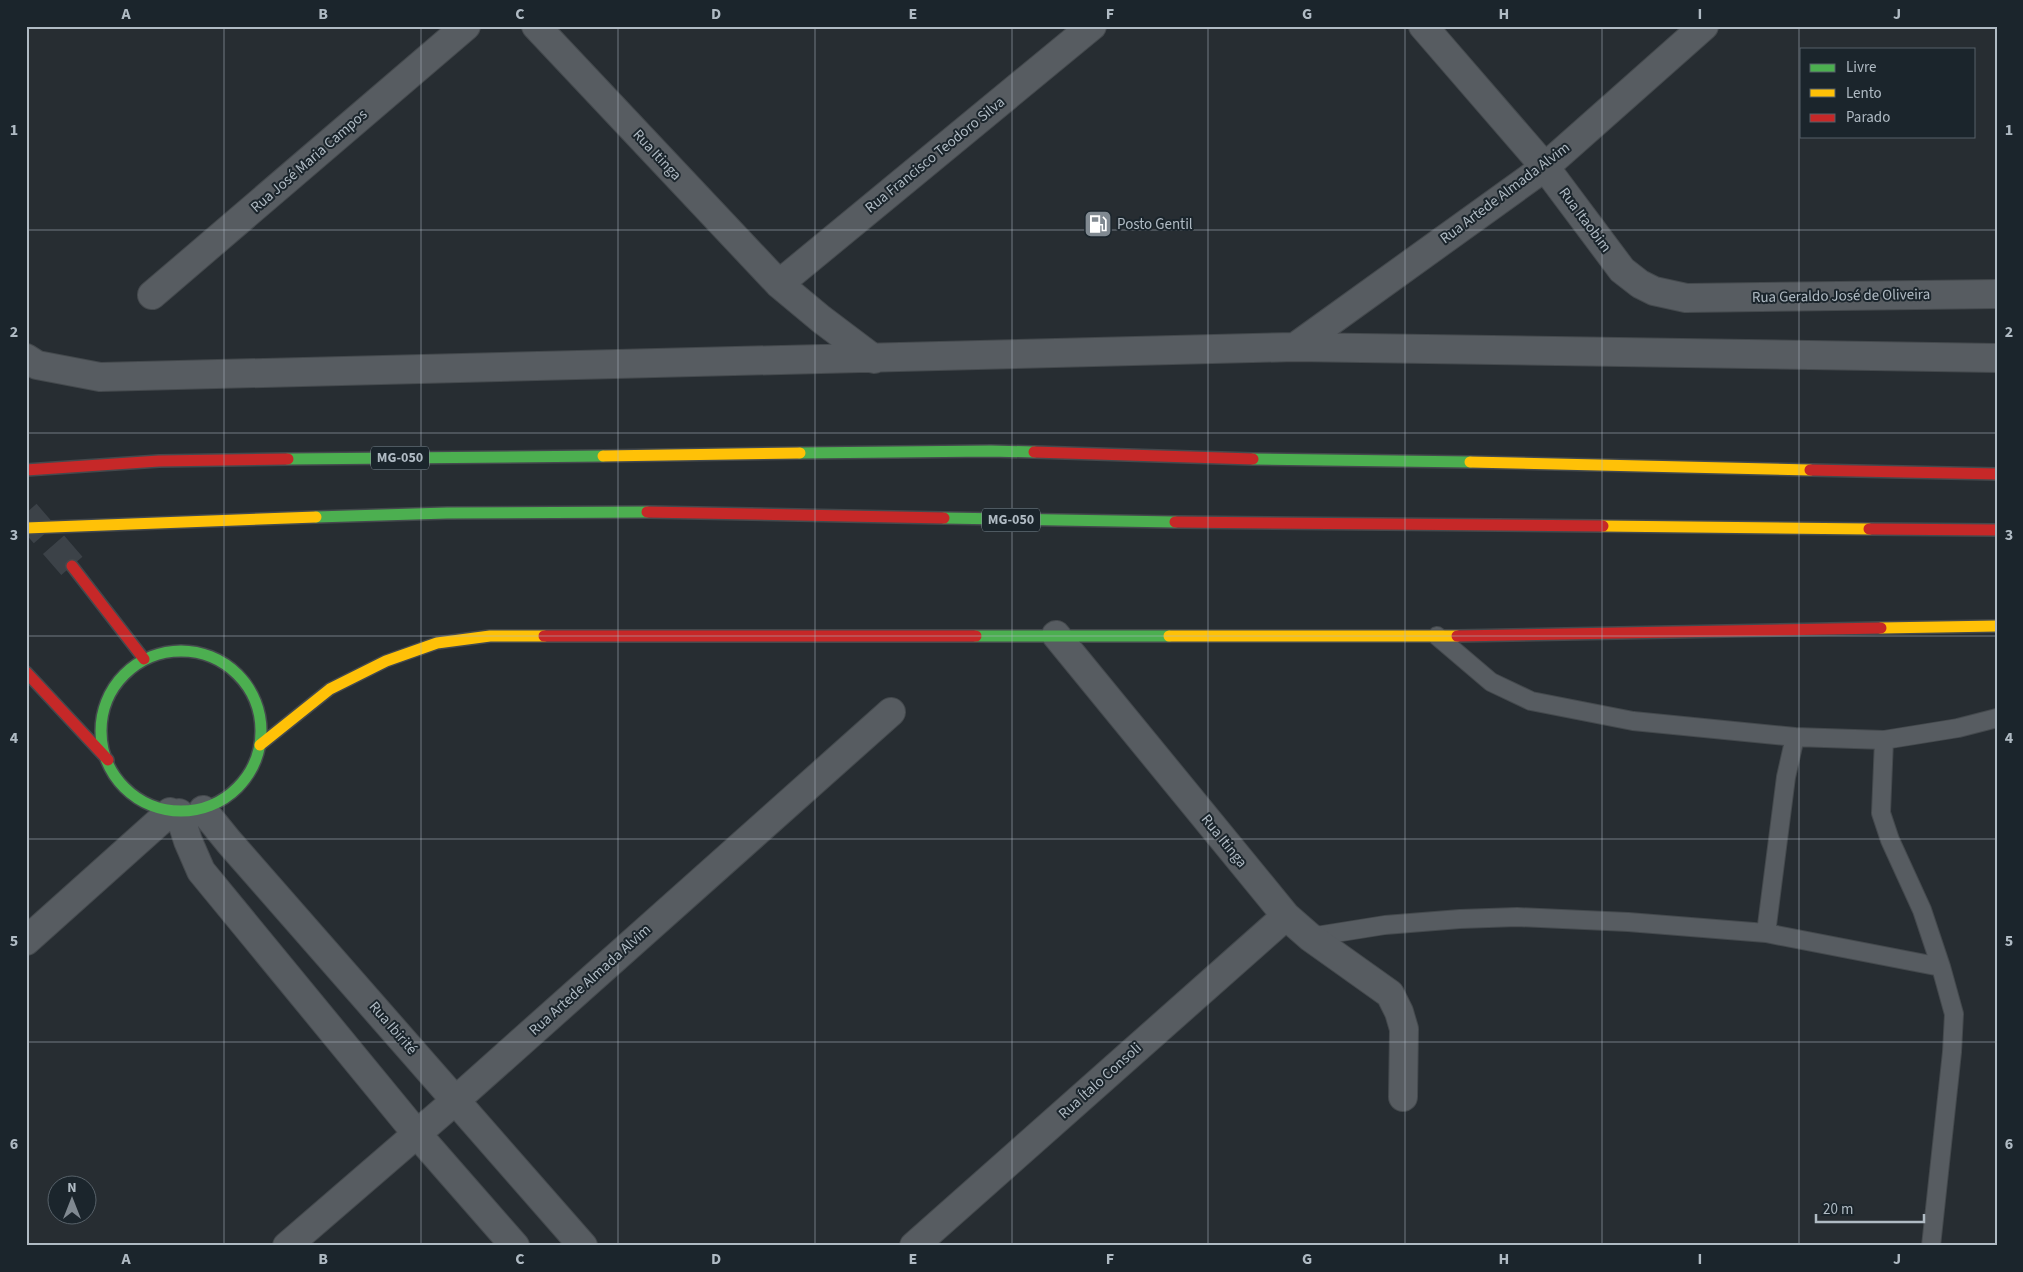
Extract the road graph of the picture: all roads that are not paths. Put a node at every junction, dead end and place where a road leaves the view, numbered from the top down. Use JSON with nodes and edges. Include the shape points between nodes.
{"nodes":[{"id":1,"x":466,"y":26,"type":"edge"},
{"id":2,"x":536,"y":26,"type":"edge"},
{"id":3,"x":1092,"y":26,"type":"edge"},
{"id":4,"x":1423,"y":26,"type":"edge"},
{"id":5,"x":1704,"y":26,"type":"edge"},
{"id":6,"x":1545,"y":167,"type":"junction"},
{"id":7,"x":779,"y":284,"type":"junction"},
{"id":8,"x":1997,"y":294,"type":"edge"},
{"id":9,"x":152,"y":295,"type":"dead end"},
{"id":10,"x":1686,"y":298,"type":"joint"},
{"id":11,"x":1295,"y":347,"type":"junction"},
{"id":12,"x":26,"y":358,"type":"edge"},
{"id":13,"x":1997,"y":358,"type":"edge"},
{"id":14,"x":874,"y":359,"type":"junction"},
{"id":15,"x":26,"y":470,"type":"edge"},
{"id":16,"x":1997,"y":474,"type":"edge"},
{"id":17,"x":26,"y":528,"type":"edge"},
{"id":18,"x":1997,"y":530,"type":"edge"},
{"id":19,"x":72,"y":566,"type":"tunnel mouth"},
{"id":20,"x":1997,"y":626,"type":"edge"},
{"id":21,"x":1056,"y":636,"type":"junction"},
{"id":22,"x":1437,"y":636,"type":"junction"},
{"id":23,"x":144,"y":659,"type":"junction"},
{"id":24,"x":26,"y":672,"type":"edge"},
{"id":25,"x":891,"y":712,"type":"dead end"},
{"id":26,"x":1997,"y":718,"type":"edge"},
{"id":27,"x":1795,"y":737,"type":"junction"},
{"id":28,"x":1884,"y":740,"type":"junction"},
{"id":29,"x":260,"y":745,"type":"junction"},
{"id":30,"x":108,"y":760,"type":"junction"},
{"id":31,"x":184,"y":811,"type":"junction"},
{"id":32,"x":1286,"y":916,"type":"junction"},
{"id":33,"x":1766,"y":933,"type":"junction"},
{"id":34,"x":1310,"y":937,"type":"junction"},
{"id":35,"x":26,"y":941,"type":"edge"},
{"id":36,"x":1941,"y":967,"type":"junction"},
{"id":37,"x":1403,"y":1097,"type":"dead end"},
{"id":38,"x":456,"y":1100,"type":"junction"},
{"id":39,"x":417,"y":1134,"type":"junction"},
{"id":40,"x":287,"y":1246,"type":"edge"},
{"id":41,"x":515,"y":1246,"type":"edge"},
{"id":42,"x":583,"y":1246,"type":"edge"},
{"id":43,"x":914,"y":1246,"type":"edge"},
{"id":44,"x":1931,"y":1246,"type":"edge"}],
"edges":[{"from":1,"to":9,"type":"street","name":"Rua José Maria Campos"},
{"from":2,"to":7,"type":"street","name":"Rua Itinga"},
{"from":3,"to":7,"type":"street","name":"Rua Francisco Teodoro Silva"},
{"from":4,"to":6,"type":"street","name":"Rua Itaobim"},
{"from":5,"to":6,"type":"street","name":"Rua Artede Almada Alvim"},
{"from":6,"to":10,"type":"street","name":"Rua Itaobim","via":[[1622,270],[1654,291]]},
{"from":6,"to":11,"type":"street","name":"Rua Artede Almada Alvim"},
{"from":7,"to":14,"type":"street","name":"Rua Itinga"},
{"from":8,"to":10,"type":"street","name":"Rua Geraldo José de Oliveira"},
{"from":11,"to":13,"type":"street"},
{"from":11,"to":14,"type":"street"},
{"from":12,"to":14,"type":"street","via":[[37,365],[100,377]]},
{"from":15,"to":16,"type":"main road","number":"MG-050","via":[[159,461],[991,450],[1269,460]]},
{"from":17,"to":18,"type":"main road","number":"MG-050","via":[[428,513],[644,512],[1104,521]]},
{"from":19,"to":23,"type":"main road"},
{"from":20,"to":22,"type":"main road"},
{"from":21,"to":22,"type":"main road"},
{"from":21,"to":29,"type":"main road","via":[[500,636],[438,643],[386,661],[330,689]]},
{"from":21,"to":32,"type":"street","name":"Rua Itinga"},
{"from":22,"to":27,"type":"lane","via":[[1491,682],[1531,701],[1633,721]]},
{"from":23,"to":29,"type":"main road","via":[[165,650],[188,649],[210,653],[230,664],[255,701]]},
{"from":23,"to":30,"type":"main road","via":[[125,673],[111,692],[103,714],[102,738]]},
{"from":24,"to":30,"type":"main road"},
{"from":25,"to":38,"type":"street","name":"Rua Artede Almada Alvim"},
{"from":26,"to":28,"type":"lane"},
{"from":27,"to":28,"type":"lane"},
{"from":27,"to":33,"type":"lane","via":[[1786,777]]},
{"from":28,"to":36,"type":"lane","via":[[1881,813],[1922,910]]},
{"from":29,"to":31,"type":"main road","via":[[254,766],[241,785],[224,800]]},
{"from":30,"to":31,"type":"main road","via":[[134,798],[152,807]]},
{"from":31,"to":35,"type":"street"},
{"from":31,"to":38,"type":"street","name":"Rua Ibirité","via":[[235,850]]},
{"from":31,"to":39,"type":"street","via":[[188,841],[201,871]]},
{"from":32,"to":34,"type":"street","name":"Rua Itinga"},
{"from":32,"to":43,"type":"street","name":"Rua Ítalo Consoli"},
{"from":33,"to":34,"type":"lane","via":[[1517,917],[1385,925]]},
{"from":33,"to":36,"type":"lane"},
{"from":34,"to":37,"type":"street","name":"Rua Itinga","via":[[1390,994],[1404,1029]]},
{"from":36,"to":44,"type":"lane","via":[[1954,1014]]},
{"from":38,"to":39,"type":"street","name":"Rua Artede Almada Alvim"},
{"from":38,"to":42,"type":"street","name":"Rua Ibirité"},
{"from":39,"to":40,"type":"street","name":"Rua Artede Almada Alvim"},
{"from":39,"to":41,"type":"street"}]}
